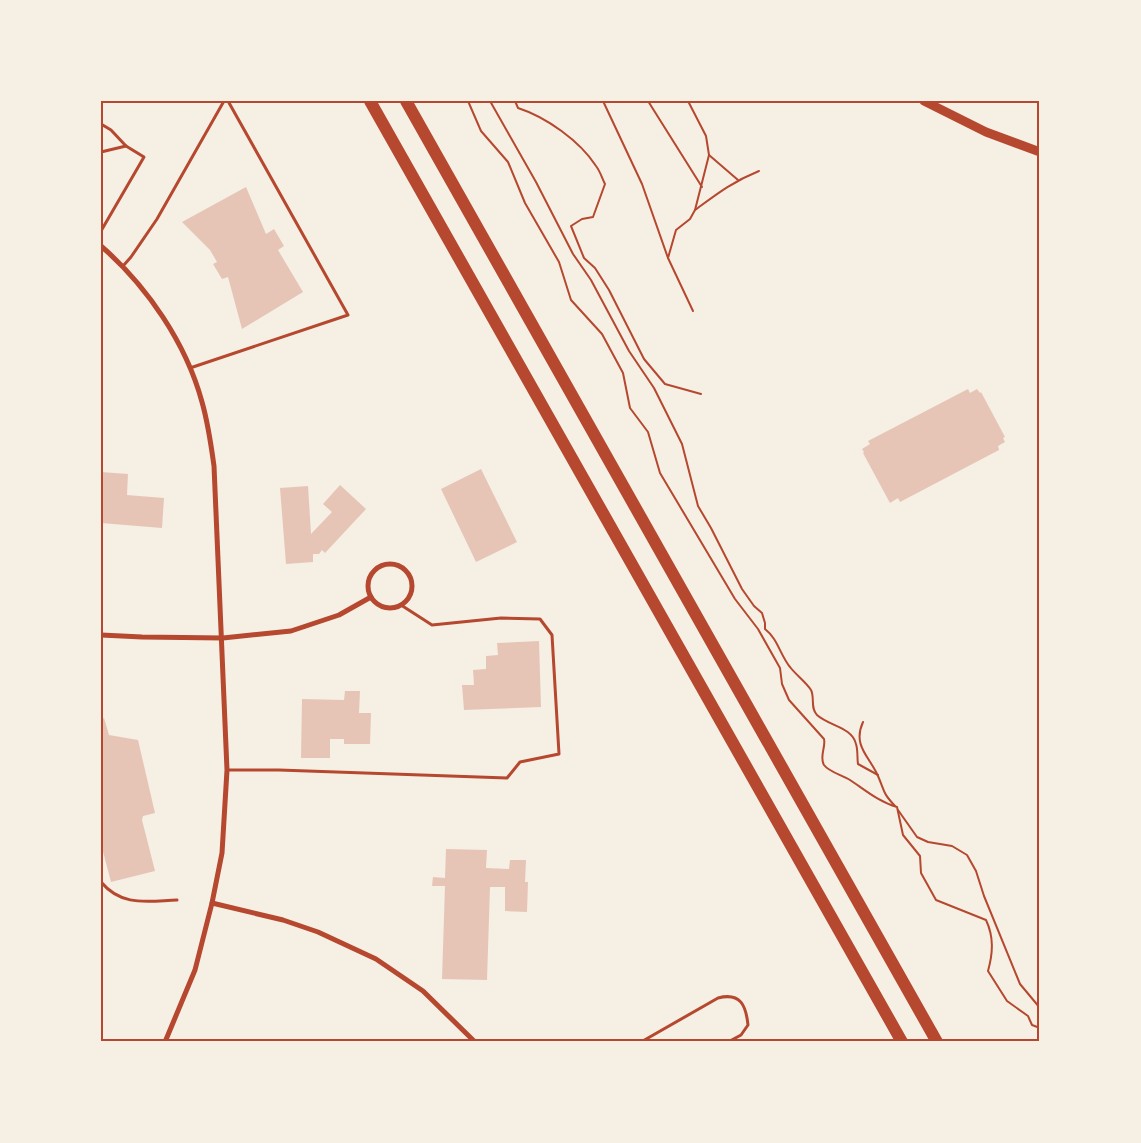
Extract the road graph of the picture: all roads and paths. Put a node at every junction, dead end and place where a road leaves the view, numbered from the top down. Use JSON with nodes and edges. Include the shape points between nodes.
{"nodes":[{"id":1,"x":226,"y":101,"type":"edge"},
{"id":2,"x":370,"y":101,"type":"edge"},
{"id":3,"x":406,"y":101,"type":"edge"},
{"id":4,"x":468,"y":101,"type":"edge"},
{"id":5,"x":490,"y":101,"type":"edge"},
{"id":6,"x":515,"y":101,"type":"edge"},
{"id":7,"x":603,"y":101,"type":"edge"},
{"id":8,"x":648,"y":101,"type":"edge"},
{"id":9,"x":688,"y":101,"type":"edge"},
{"id":10,"x":924,"y":101,"type":"edge"},
{"id":11,"x":101,"y":124,"type":"edge"},
{"id":12,"x":126,"y":146,"type":"junction"},
{"id":13,"x":101,"y":152,"type":"edge"},
{"id":14,"x":1040,"y":152,"type":"edge"},
{"id":15,"x":709,"y":155,"type":"junction"},
{"id":16,"x":759,"y":171,"type":"dead end"},
{"id":17,"x":738,"y":180,"type":"junction"},
{"id":18,"x":702,"y":187,"type":"junction"},
{"id":19,"x":695,"y":210,"type":"junction"},
{"id":20,"x":101,"y":231,"type":"edge"},
{"id":21,"x":101,"y":246,"type":"edge"},
{"id":22,"x":668,"y":258,"type":"junction"},
{"id":23,"x":123,"y":266,"type":"junction"},
{"id":24,"x":692,"y":311,"type":"dead end"},
{"id":25,"x":190,"y":368,"type":"junction"},
{"id":26,"x":701,"y":394,"type":"dead end"},
{"id":27,"x":371,"y":597,"type":"junction"},
{"id":28,"x":401,"y":605,"type":"junction"},
{"id":29,"x":101,"y":635,"type":"edge"},
{"id":30,"x":222,"y":638,"type":"junction"},
{"id":31,"x":863,"y":722,"type":"dead end"},
{"id":32,"x":228,"y":770,"type":"junction"},
{"id":33,"x":878,"y":775,"type":"junction"},
{"id":34,"x":897,"y":808,"type":"junction"},
{"id":35,"x":101,"y":882,"type":"edge"},
{"id":36,"x":177,"y":900,"type":"dead end"},
{"id":37,"x":212,"y":902,"type":"junction"},
{"id":38,"x":1040,"y":1008,"type":"edge"},
{"id":39,"x":1040,"y":1028,"type":"edge"},
{"id":40,"x":165,"y":1042,"type":"edge"},
{"id":41,"x":475,"y":1042,"type":"edge"},
{"id":42,"x":641,"y":1042,"type":"edge"},
{"id":43,"x":728,"y":1042,"type":"edge"},
{"id":44,"x":902,"y":1042,"type":"edge"},
{"id":45,"x":937,"y":1042,"type":"edge"}],
"edges":[{"from":1,"to":23,"type":"lane","via":[[157,219]]},
{"from":1,"to":25,"type":"lane","via":[[348,315]]},
{"from":2,"to":44,"type":"highway"},
{"from":3,"to":45,"type":"highway"},
{"from":4,"to":34,"type":"path","via":[[481,131],[508,162],[525,203],[559,262],[570,300],[602,334],[623,373],[630,408],[648,432],[660,473],[780,668],[788,700],[824,739],[823,764]]},
{"from":5,"to":33,"type":"path","via":[[573,254],[592,280],[629,350],[654,388],[682,444],[698,506],[744,591],[762,613],[765,629],[773,636],[789,666],[810,689],[816,715],[850,733],[856,743],[858,764]]},
{"from":6,"to":26,"type":"path","via":[[518,108],[534,113],[559,129],[596,166],[605,184],[593,216],[571,226],[576,241],[584,258],[595,268],[608,290],[644,359],[665,384]]},
{"from":7,"to":22,"type":"path","via":[[642,184]]},
{"from":8,"to":18,"type":"path"},
{"from":9,"to":15,"type":"path","via":[[706,136]]},
{"from":10,"to":14,"type":"street","via":[[986,132]]},
{"from":11,"to":12,"type":"lane"},
{"from":12,"to":13,"type":"lane"},
{"from":12,"to":20,"type":"lane","via":[[144,157]]},
{"from":15,"to":17,"type":"path"},
{"from":15,"to":18,"type":"path"},
{"from":16,"to":17,"type":"path"},
{"from":17,"to":19,"type":"path"},
{"from":18,"to":19,"type":"path"},
{"from":19,"to":22,"type":"path","via":[[690,219],[676,230]]},
{"from":21,"to":23,"type":"street"},
{"from":22,"to":24,"type":"path"},
{"from":23,"to":25,"type":"street","via":[[151,300]]},
{"from":25,"to":30,"type":"street","via":[[202,401],[214,466]]},
{"from":27,"to":28,"type":"street","via":[[381,606],[394,608]]},
{"from":27,"to":28,"type":"street","via":[[368,582],[375,570],[397,565],[411,581],[410,595]]},
{"from":27,"to":30,"type":"street","via":[[306,628]]},
{"from":28,"to":32,"type":"lane","via":[[432,625],[501,618],[540,619],[552,635],[559,754],[520,762],[507,778]]},
{"from":29,"to":30,"type":"street"},
{"from":30,"to":32,"type":"street"},
{"from":31,"to":33,"type":"path","via":[[859,737],[864,754]]},
{"from":32,"to":37,"type":"street","via":[[222,853]]},
{"from":33,"to":34,"type":"path","via":[[883,794]]},
{"from":34,"to":38,"type":"path","via":[[917,837],[952,846],[967,855],[976,870],[1020,984]]},
{"from":34,"to":39,"type":"path","via":[[903,834],[920,856],[921,872],[936,900],[986,920],[993,947],[988,971],[1006,1001],[1028,1016],[1032,1025]]},
{"from":35,"to":36,"type":"lane","via":[[120,897],[136,902]]},
{"from":37,"to":40,"type":"street","via":[[195,970]]},
{"from":37,"to":41,"type":"street","via":[[318,932],[376,959],[423,991]]},
{"from":42,"to":43,"type":"lane","via":[[727,995],[738,999],[746,1011],[748,1025],[741,1035]]}]}
